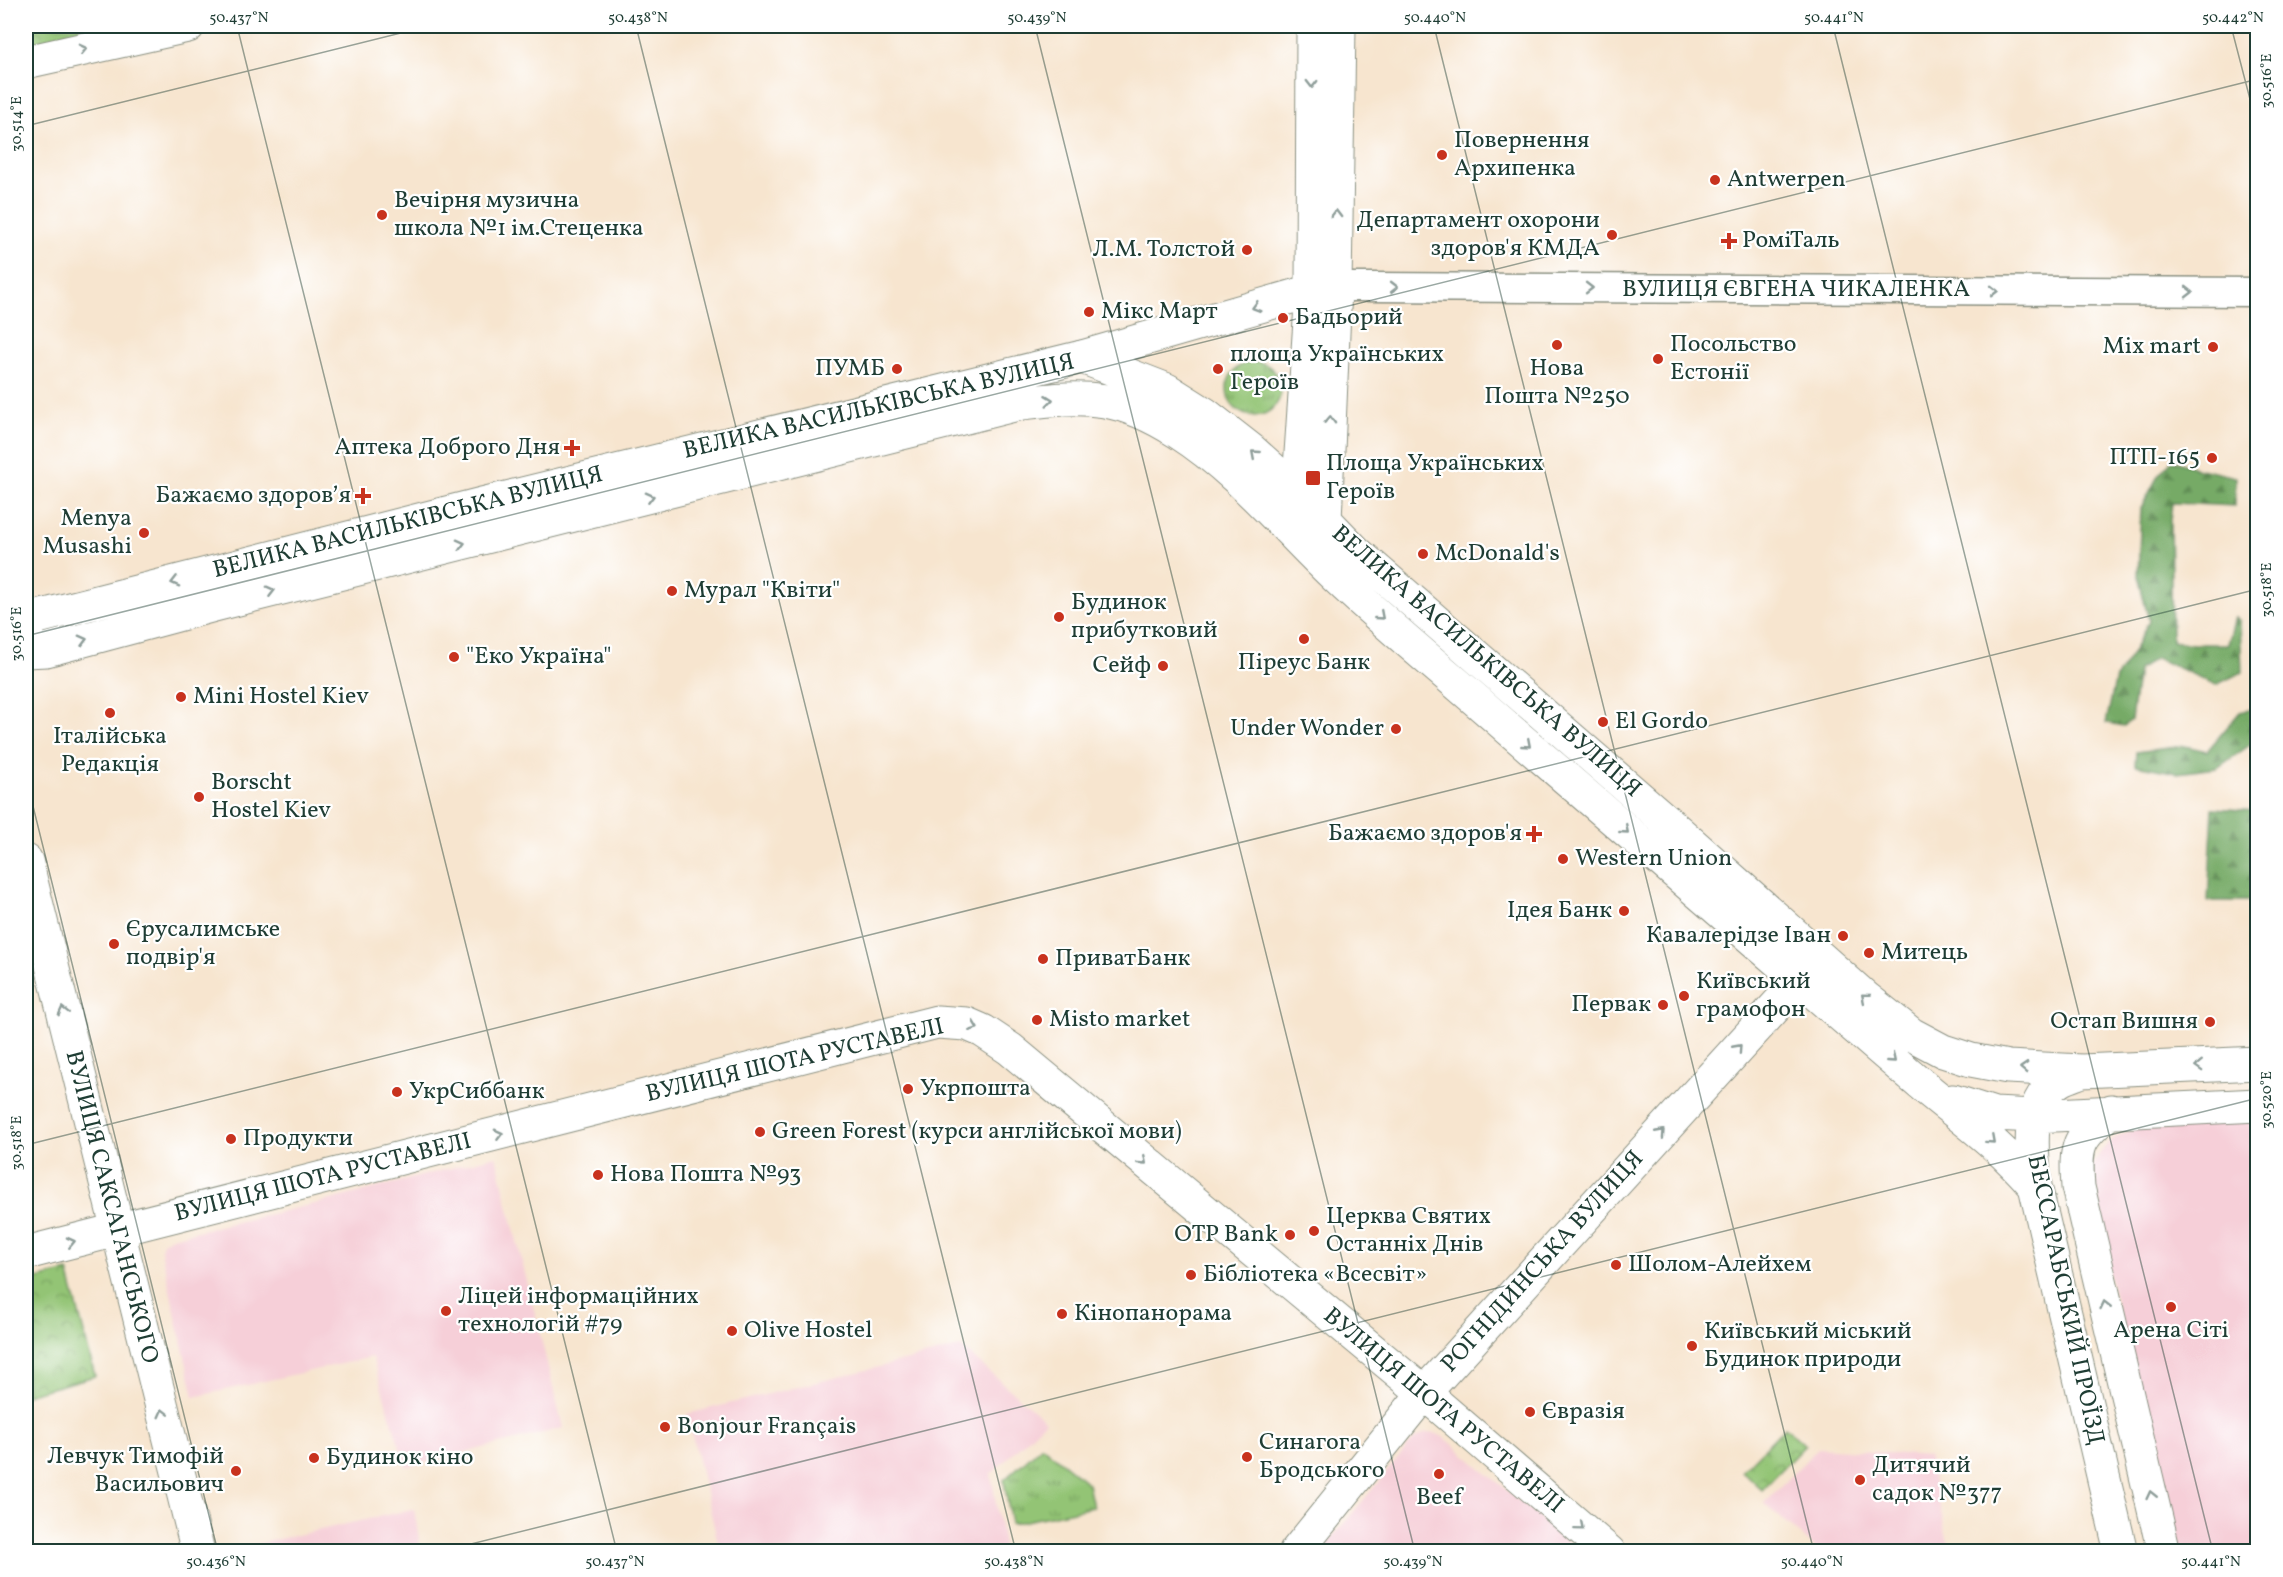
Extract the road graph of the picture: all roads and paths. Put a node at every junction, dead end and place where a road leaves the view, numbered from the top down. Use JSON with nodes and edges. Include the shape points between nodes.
{"nodes":[{"id":1,"x":188,"y":26,"type":"edge"},
{"id":2,"x":1312,"y":26,"type":"edge"},
{"id":3,"x":1339,"y":26,"type":"edge"},
{"id":4,"x":26,"y":62,"type":"edge"},
{"id":5,"x":1324,"y":289,"type":"junction"},
{"id":6,"x":2258,"y":292,"type":"edge"},
{"id":7,"x":1082,"y":357,"type":"junction"},
{"id":8,"x":1299,"y":493,"type":"junction"},
{"id":9,"x":1314,"y":533,"type":"junction"},
{"id":10,"x":26,"y":625,"type":"edge"},
{"id":11,"x":26,"y":651,"type":"edge"},
{"id":12,"x":26,"y":861,"type":"edge"},
{"id":13,"x":1800,"y":980,"type":"junction"},
{"id":14,"x":2258,"y":1063,"type":"edge"},
{"id":15,"x":2082,"y":1071,"type":"junction"},
{"id":16,"x":1929,"y":1091,"type":"junction"},
{"id":17,"x":2258,"y":1105,"type":"edge"},
{"id":18,"x":2111,"y":1112,"type":"junction"},
{"id":19,"x":2034,"y":1116,"type":"junction"},
{"id":20,"x":2035,"y":1186,"type":"junction"},
{"id":21,"x":117,"y":1231,"type":"junction"},
{"id":22,"x":26,"y":1253,"type":"edge"},
{"id":23,"x":1424,"y":1393,"type":"junction"},
{"id":24,"x":198,"y":1551,"type":"edge"},
{"id":25,"x":1296,"y":1551,"type":"edge"},
{"id":26,"x":1609,"y":1551,"type":"edge"},
{"id":27,"x":2121,"y":1551,"type":"edge"},
{"id":28,"x":2164,"y":1551,"type":"edge"}],
"edges":[{"from":4,"to":1,"type":"main road","one_way":true},
{"from":2,"to":5,"type":"main road","one_way":true},
{"from":5,"to":3,"type":"main road","one_way":true},
{"from":5,"to":6,"type":"street","name":"ВУЛИЦЯ ЄВГЕНА ЧИКАЛЕНКА","one_way":true},
{"from":5,"to":7,"type":"main road","one_way":true},
{"from":5,"to":8,"type":"main road"},
{"from":9,"to":5,"type":"main road","one_way":true},
{"from":8,"to":7,"type":"main road","name":"ВЕЛИКА ВАСИЛЬКІВСЬКА ВУЛИЦЯ","one_way":true,"via":[[1242,442],[1167,390]]},
{"from":7,"to":10,"type":"main road","name":"ВЕЛИКА ВАСИЛЬКІВСЬКА ВУЛИЦЯ","one_way":true,"via":[[449,512],[38,617]]},
{"from":8,"to":9,"type":"main road"},
{"from":11,"to":9,"type":"main road","name":"ВЕЛИКА ВАСИЛЬКІВСЬКА ВУЛИЦЯ","one_way":true,"via":[[46,650],[214,604],[1022,403],[1065,398],[1093,398],[1140,410],[1179,432]]},
{"from":9,"to":13,"type":"main road","name":"ВЕЛИКА ВАСИЛЬКІВСЬКА ВУЛИЦЯ","one_way":true,"via":[[1356,596]]},
{"from":15,"to":9,"type":"main road","name":"ВЕЛИКА ВАСИЛЬКІВСЬКА ВУЛИЦЯ","one_way":true,"via":[[2008,1067],[1971,1060],[1943,1052],[1911,1034],[1357,553]]},
{"from":21,"to":12,"type":"main road","name":"ВУЛИЦЯ САКСАГАНСЬКОГО","one_way":true},
{"from":13,"to":16,"type":"main road","name":"ВЕЛИКА ВАСИЛЬКІВСЬКА ВУЛИЦЯ","one_way":true},
{"from":23,"to":13,"type":"main road","name":"РОГНІДИНСЬКА ВУЛИЦЯ","one_way":true},
{"from":14,"to":15,"type":"main road","name":"ВЕЛИКА ВАСИЛЬКІВСЬКА ВУЛИЦЯ","one_way":true},
{"from":15,"to":19,"type":"main road","name":"БЕССАРАБСЬКИЙ ПРОЇЗД","via":[[2052,1087]]},
{"from":16,"to":19,"type":"main road","name":"ВЕЛИКА ВАСИЛЬКІВСЬКА ВУЛИЦЯ","via":[[1994,1113]]},
{"from":16,"to":20,"type":"main road","name":"ВЕЛИКА ВАСИЛЬКІВСЬКА ВУЛИЦЯ","one_way":true,"via":[[1989,1138]]},
{"from":17,"to":18,"type":"main road","name":"ВЕЛИКА ВАСИЛЬКІВСЬКА ВУЛИЦЯ"},
{"from":18,"to":19,"type":"main road","name":"ВЕЛИКА ВАСИЛЬКІВСЬКА ВУЛИЦЯ"},
{"from":28,"to":18,"type":"main road","name":"БЕССАРАБСЬКИЙ ПРОЇЗД","one_way":true,"via":[[2078,1187],[2076,1156],[2082,1137]]},
{"from":19,"to":20,"type":"main road","name":"БЕССАРАБСЬКИЙ ПРОЇЗД","via":[[2031,1143]]},
{"from":20,"to":27,"type":"main road","name":"БЕССАРАБСЬКИЙ ПРОЇЗД"},
{"from":22,"to":21,"type":"main road","name":"ВУЛИЦЯ ШОТА РУСТАВЕЛІ","one_way":true},
{"from":21,"to":23,"type":"main road","name":"ВУЛИЦЯ ШОТА РУСТАВЕЛІ","one_way":true,"via":[[937,1023],[967,1024],[1026,1061]]},
{"from":24,"to":21,"type":"main road","name":"ВУЛИЦЯ САКСАГАНСЬКОГО","one_way":true},
{"from":23,"to":25,"type":"main road","name":"РОГНІДИНСЬКА ВУЛИЦЯ"},
{"from":23,"to":26,"type":"main road","name":"ВУЛИЦЯ ШОТА РУСТАВЕЛІ","one_way":true}]}
